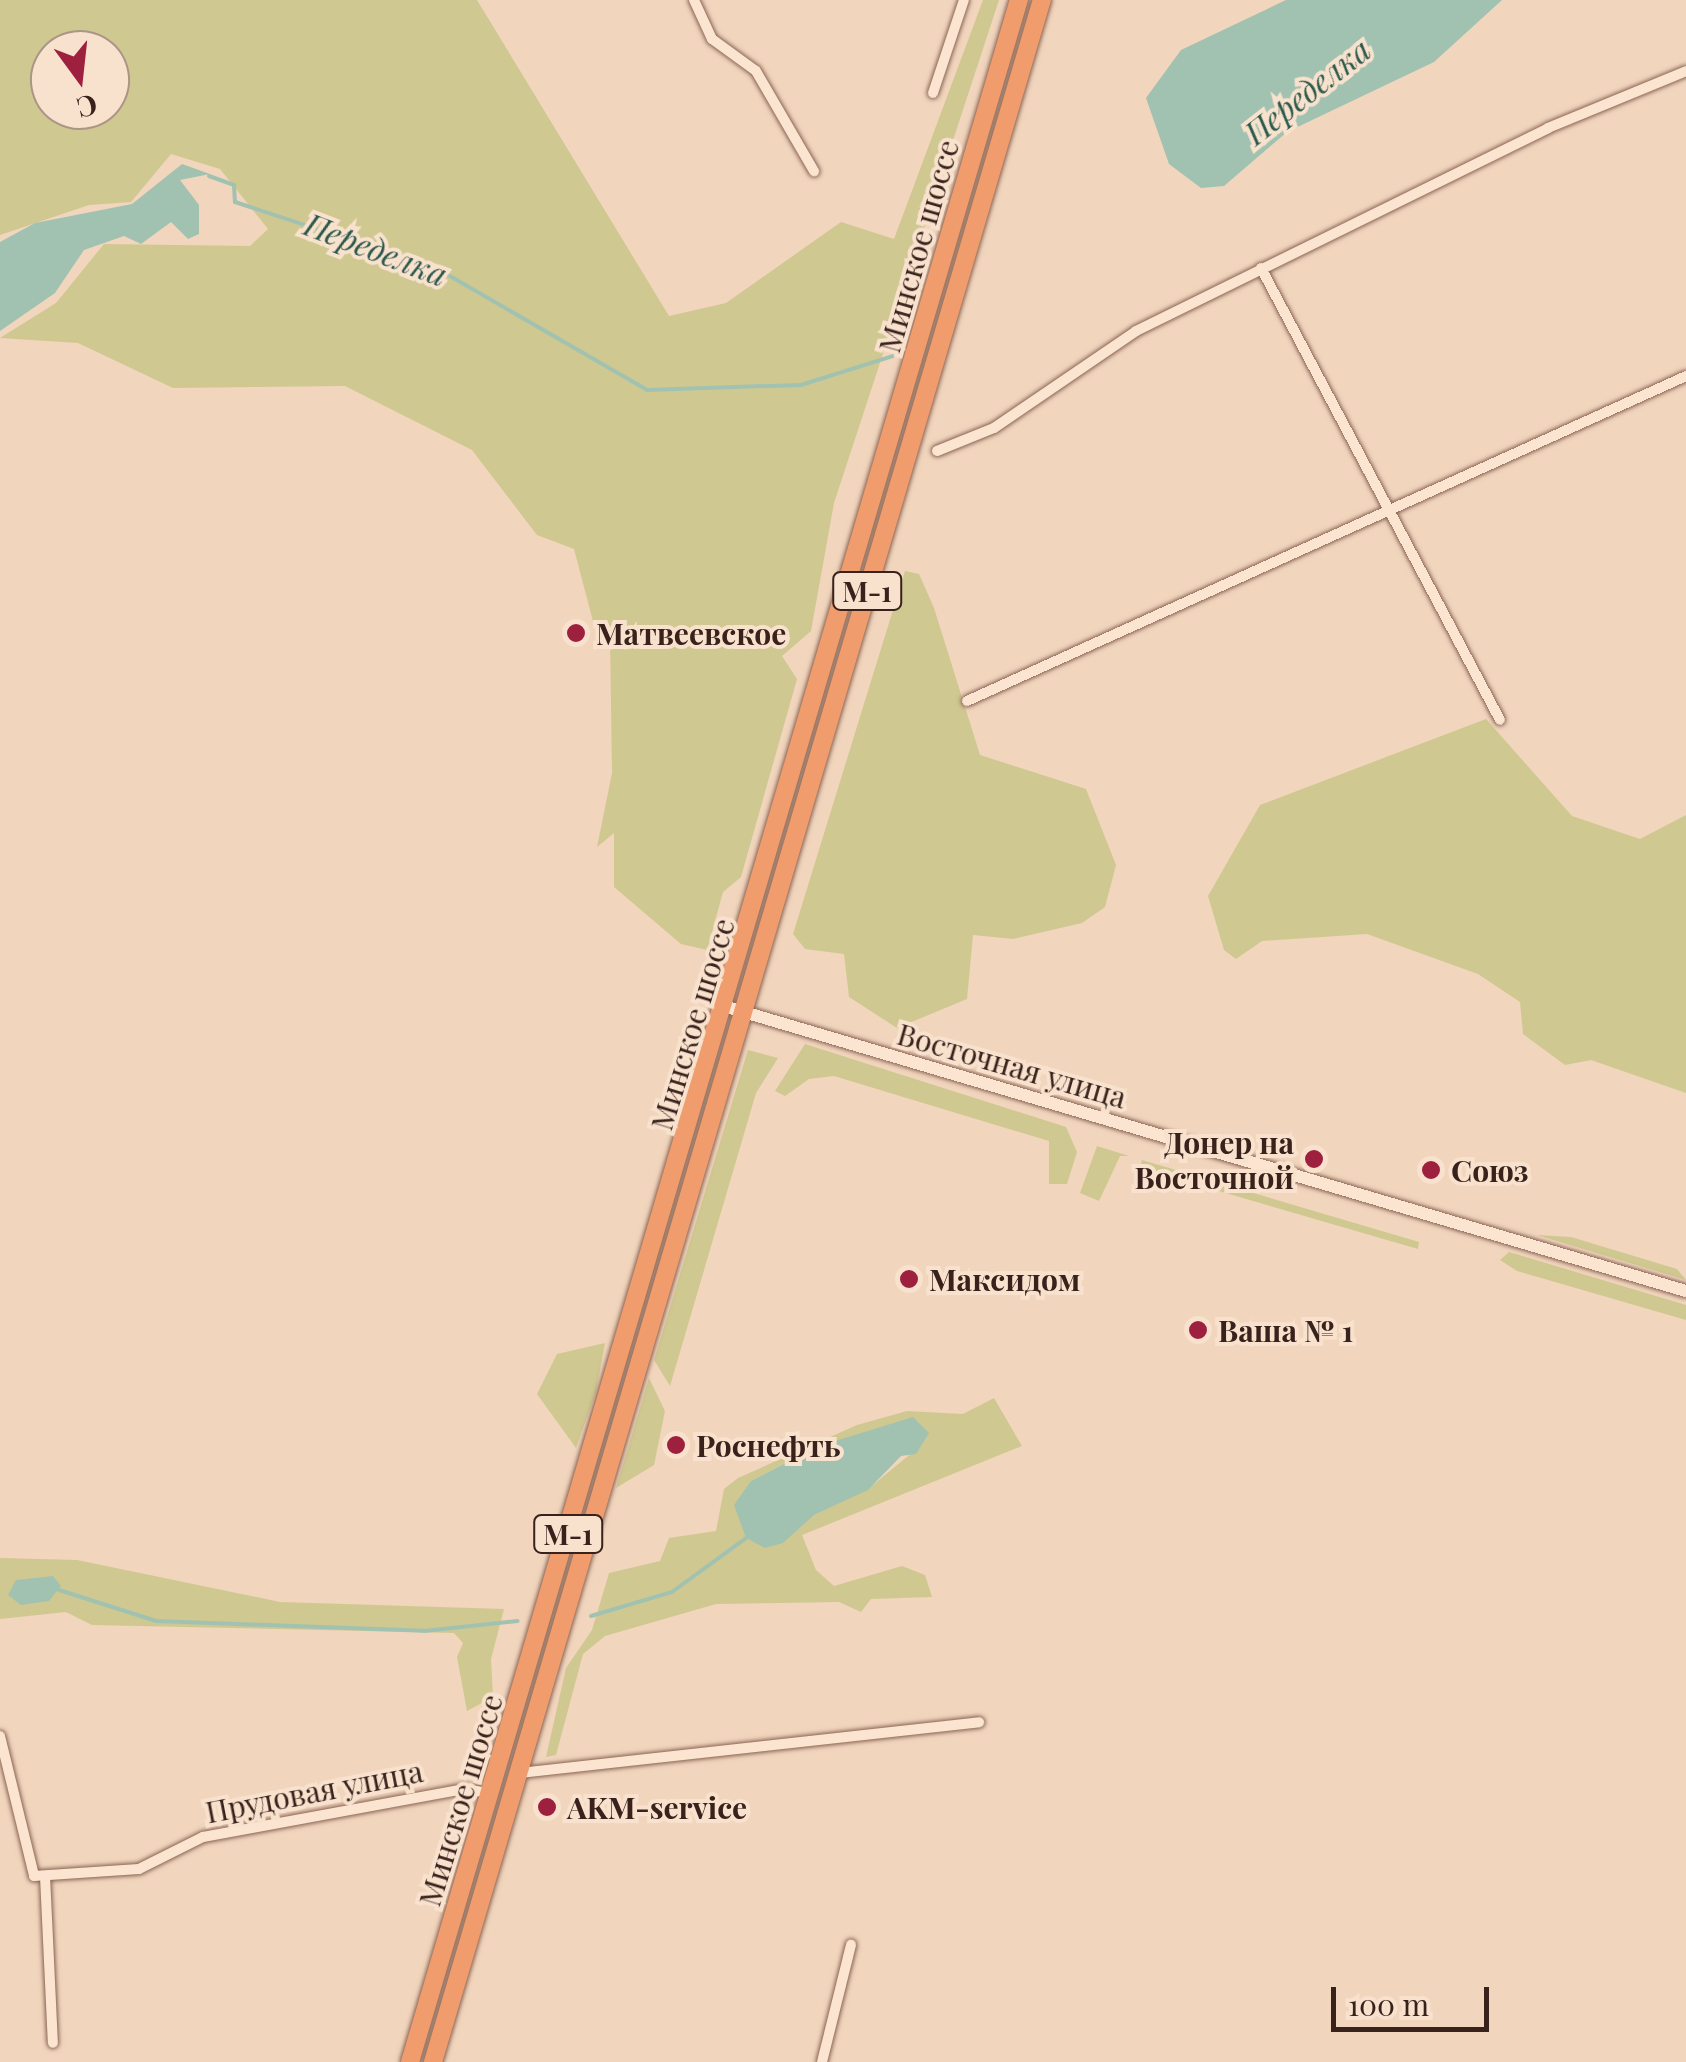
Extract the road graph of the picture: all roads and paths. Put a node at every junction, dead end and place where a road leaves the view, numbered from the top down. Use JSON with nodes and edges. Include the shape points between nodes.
{"nodes":[{"id":1,"x":694,"y":0,"type":"edge"},
{"id":2,"x":964,"y":0,"type":"edge"},
{"id":3,"x":1019,"y":0,"type":"edge"},
{"id":4,"x":1042,"y":0,"type":"edge"},
{"id":5,"x":1686,"y":71,"type":"edge"},
{"id":6,"x":933,"y":93,"type":"dead end"},
{"id":7,"x":814,"y":170,"type":"dead end"},
{"id":8,"x":1262,"y":268,"type":"junction"},
{"id":9,"x":1686,"y":376,"type":"edge"},
{"id":10,"x":937,"y":451,"type":"dead end"},
{"id":11,"x":1390,"y":508,"type":"junction"},
{"id":12,"x":967,"y":701,"type":"dead end"},
{"id":13,"x":1500,"y":720,"type":"dead end"},
{"id":14,"x":736,"y":1010,"type":"junction"},
{"id":15,"x":1686,"y":1291,"type":"edge"},
{"id":16,"x":979,"y":1722,"type":"dead end"},
{"id":17,"x":0,"y":1736,"type":"edge"},
{"id":18,"x":520,"y":1773,"type":"junction"},
{"id":19,"x":491,"y":1793,"type":"junction"},
{"id":20,"x":40,"y":1876,"type":"junction"},
{"id":21,"x":851,"y":1945,"type":"dead end"},
{"id":22,"x":53,"y":2042,"type":"dead end"},
{"id":23,"x":410,"y":2062,"type":"edge"},
{"id":24,"x":434,"y":2062,"type":"edge"},
{"id":25,"x":822,"y":2062,"type":"edge"}],
"edges":[{"from":1,"to":7,"type":"street","via":[[712,39],[756,70]]},
{"from":2,"to":6,"type":"street"},
{"from":3,"to":14,"type":"highway","name":"Минское шоссе","number":"М-1"},
{"from":4,"to":14,"type":"highway","name":"Минское шоссе","number":"М-1"},
{"from":5,"to":8,"type":"street","via":[[1548,128]]},
{"from":8,"to":10,"type":"street","via":[[1112,345],[994,428]]},
{"from":8,"to":11,"type":"street"},
{"from":9,"to":11,"type":"street"},
{"from":11,"to":12,"type":"street"},
{"from":11,"to":13,"type":"street"},
{"from":14,"to":15,"type":"street","name":"Восточная улица"},
{"from":14,"to":18,"type":"highway","name":"Минское шоссе","number":"М-1"},
{"from":14,"to":19,"type":"highway","name":"Минское шоссе","number":"М-1"},
{"from":16,"to":18,"type":"street"},
{"from":17,"to":20,"type":"street"},
{"from":18,"to":24,"type":"highway","name":"Минское шоссе","number":"М-1"},
{"from":19,"to":20,"type":"street","name":"Прудовая улица","via":[[464,1789],[202,1837],[150,1867]]},
{"from":19,"to":23,"type":"highway","name":"Минское шоссе","number":"М-1"},
{"from":20,"to":22,"type":"street"},
{"from":21,"to":25,"type":"street"}]}
